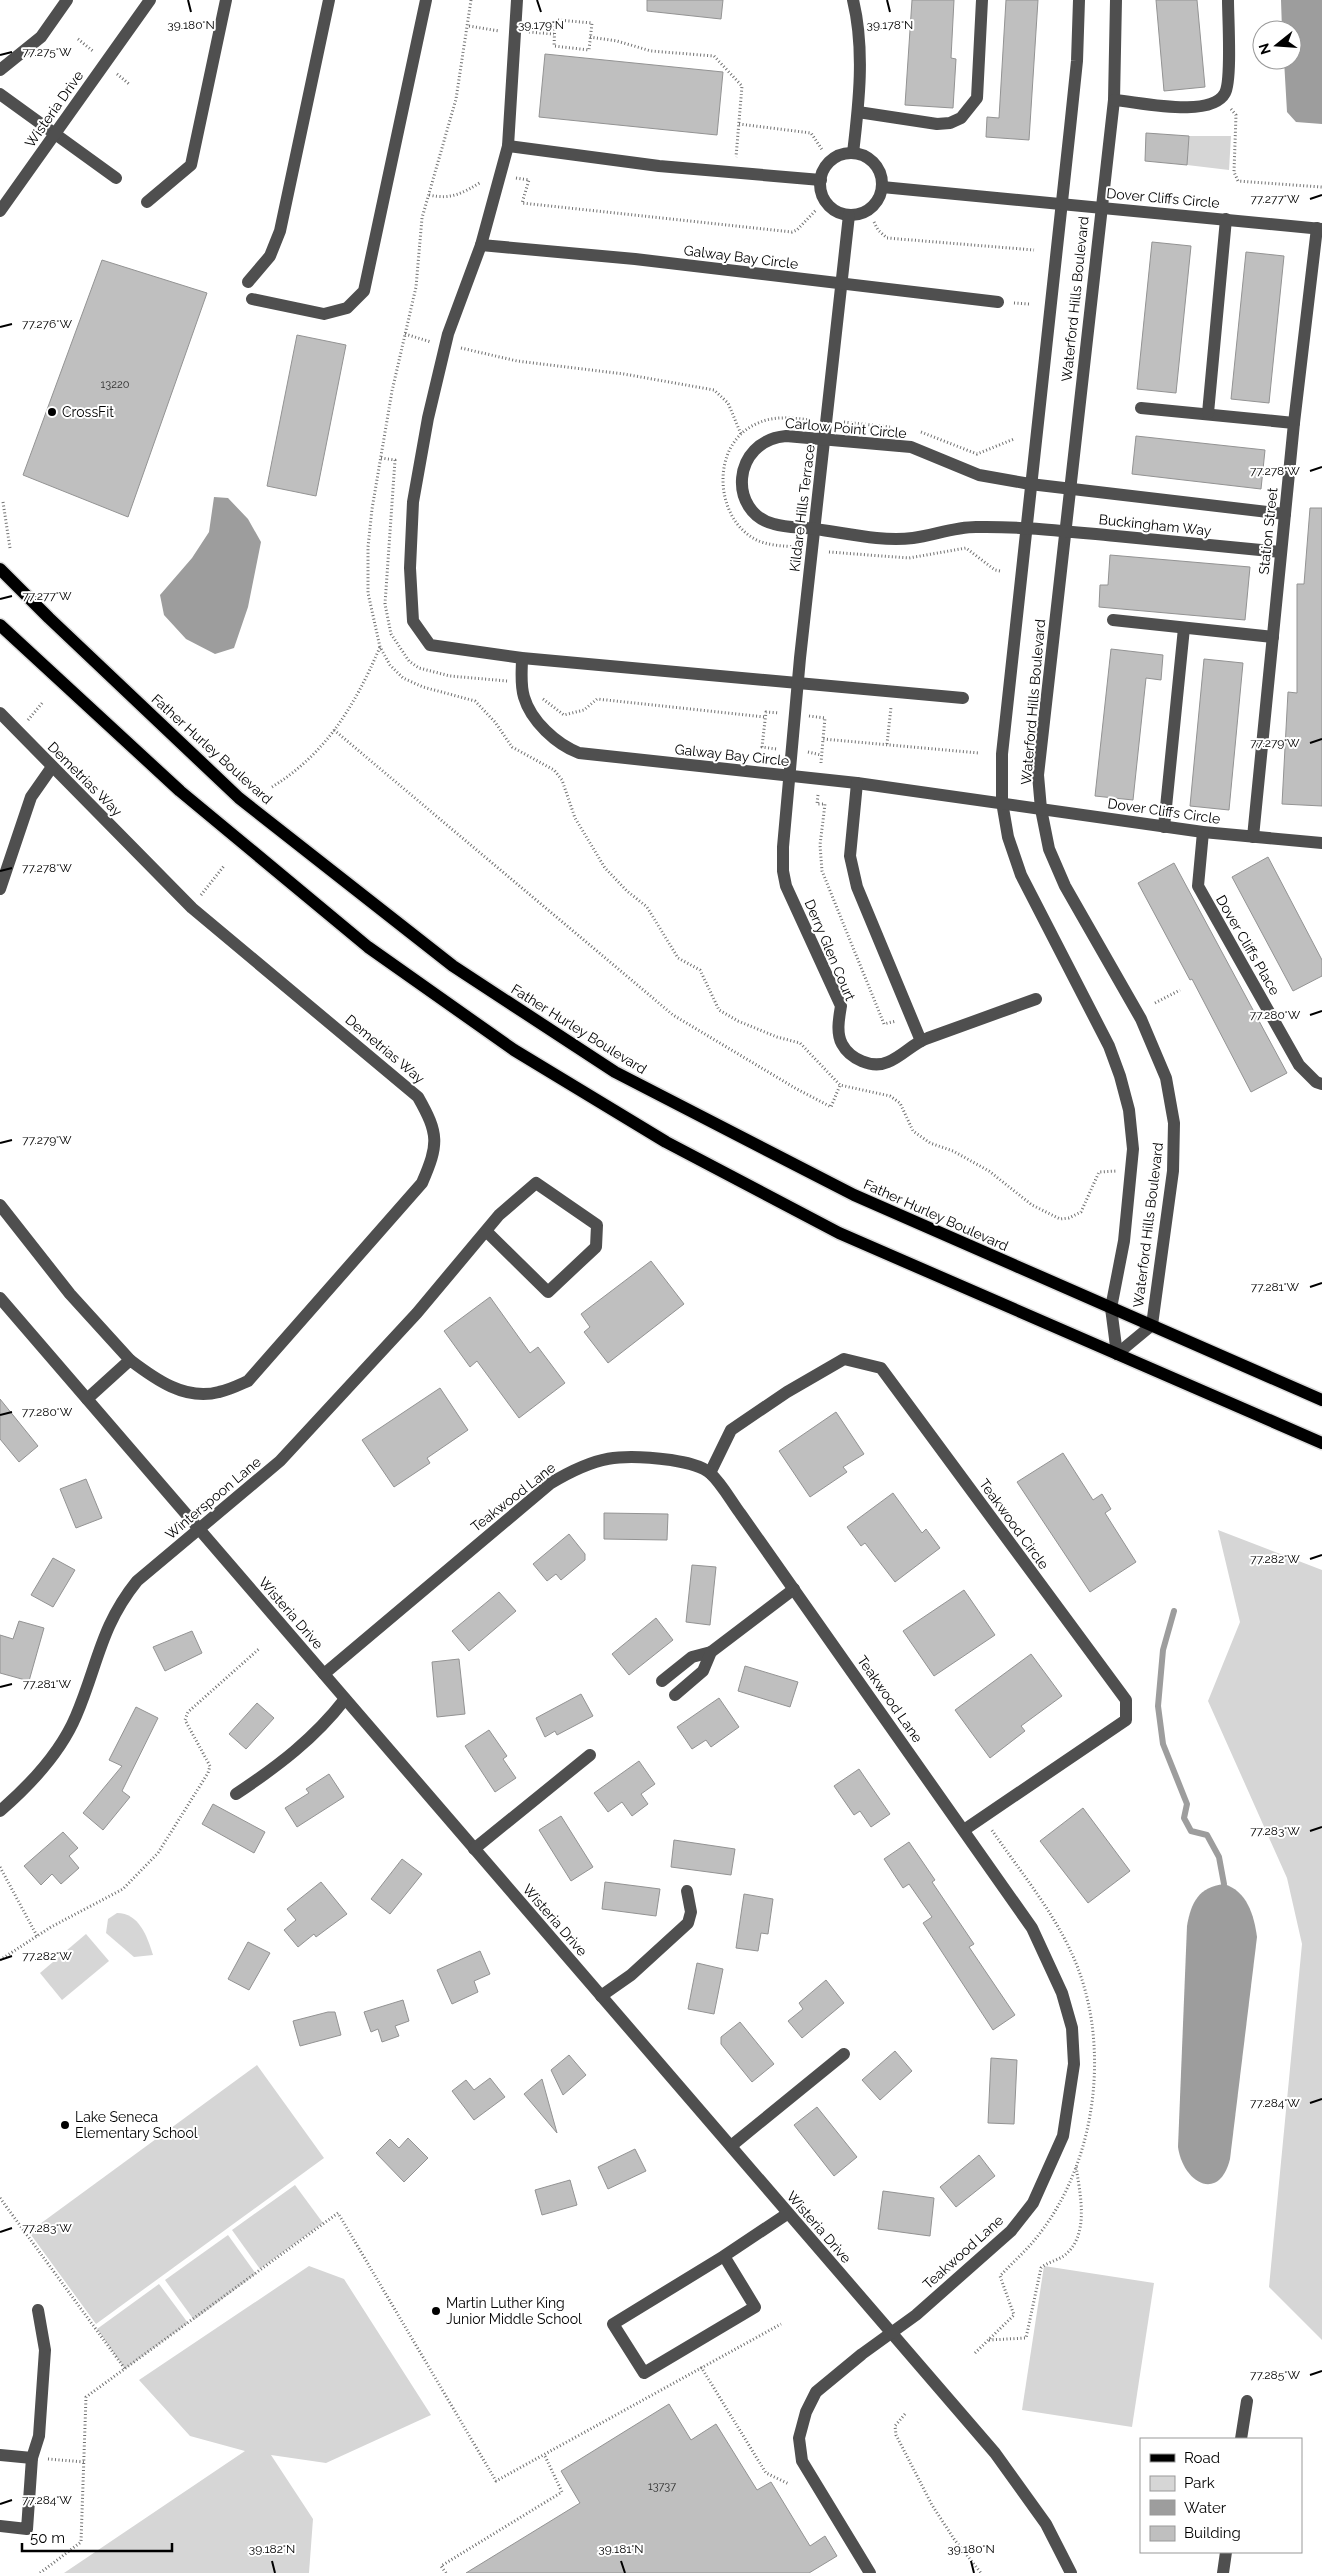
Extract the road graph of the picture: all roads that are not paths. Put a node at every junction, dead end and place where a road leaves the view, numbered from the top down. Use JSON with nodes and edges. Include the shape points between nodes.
{"nodes":[{"id":1,"x":67,"y":0,"type":"edge"},
{"id":2,"x":150,"y":0,"type":"edge"},
{"id":3,"x":226,"y":0,"type":"edge"},
{"id":4,"x":329,"y":0,"type":"edge"},
{"id":5,"x":426,"y":0,"type":"edge"},
{"id":6,"x":517,"y":0,"type":"edge"},
{"id":7,"x":853,"y":0,"type":"edge"},
{"id":8,"x":982,"y":0,"type":"edge"},
{"id":9,"x":1079,"y":0,"type":"edge"},
{"id":10,"x":1116,"y":0,"type":"edge"},
{"id":11,"x":1228,"y":0,"type":"edge"},
{"id":12,"x":0,"y":70,"type":"edge"},
{"id":13,"x":0,"y":94,"type":"edge"},
{"id":14,"x":1114,"y":100,"type":"junction"},
{"id":15,"x":858,"y":112,"type":"junction"},
{"id":16,"x":55,"y":135,"type":"junction"},
{"id":17,"x":508,"y":146,"type":"junction"},
{"id":18,"x":854,"y":153,"type":"junction"},
{"id":19,"x":116,"y":178,"type":"dead end"},
{"id":20,"x":821,"y":180,"type":"junction"},
{"id":21,"x":882,"y":187,"type":"junction"},
{"id":22,"x":147,"y":202,"type":"dead end"},
{"id":23,"x":1061,"y":205,"type":"junction"},
{"id":24,"x":1100,"y":208,"type":"junction"},
{"id":25,"x":0,"y":211,"type":"edge"},
{"id":26,"x":849,"y":215,"type":"junction"},
{"id":27,"x":1226,"y":219,"type":"junction"},
{"id":28,"x":1319,"y":229,"type":"edge"},
{"id":29,"x":481,"y":246,"type":"junction"},
{"id":30,"x":248,"y":282,"type":"dead end"},
{"id":31,"x":840,"y":284,"type":"junction"},
{"id":32,"x":252,"y":298,"type":"dead end"},
{"id":33,"x":998,"y":302,"type":"dead end"},
{"id":34,"x":1142,"y":408,"type":"dead end"},
{"id":35,"x":1208,"y":413,"type":"junction"},
{"id":36,"x":1294,"y":423,"type":"junction"},
{"id":37,"x":825,"y":440,"type":"junction"},
{"id":38,"x":1030,"y":484,"type":"junction"},
{"id":39,"x":1070,"y":489,"type":"junction"},
{"id":40,"x":1285,"y":514,"type":"junction"},
{"id":41,"x":814,"y":529,"type":"junction"},
{"id":42,"x":1026,"y":529,"type":"junction"},
{"id":43,"x":1066,"y":531,"type":"junction"},
{"id":44,"x":1281,"y":552,"type":"junction"},
{"id":45,"x":0,"y":569,"type":"edge"},
{"id":46,"x":1113,"y":620,"type":"dead end"},
{"id":47,"x":0,"y":626,"type":"edge"},
{"id":48,"x":1184,"y":628,"type":"junction"},
{"id":49,"x":1273,"y":637,"type":"junction"},
{"id":50,"x":522,"y":658,"type":"junction"},
{"id":51,"x":798,"y":683,"type":"junction"},
{"id":52,"x":963,"y":698,"type":"dead end"},
{"id":53,"x":0,"y":714,"type":"edge"},
{"id":54,"x":52,"y":767,"type":"junction"},
{"id":55,"x":790,"y":775,"type":"junction"},
{"id":56,"x":856,"y":783,"type":"junction"},
{"id":57,"x":1002,"y":802,"type":"junction"},
{"id":58,"x":1040,"y":809,"type":"junction"},
{"id":59,"x":1164,"y":827,"type":"junction"},
{"id":60,"x":1203,"y":832,"type":"junction"},
{"id":61,"x":1253,"y":837,"type":"junction"},
{"id":62,"x":1322,"y":843,"type":"edge"},
{"id":63,"x":0,"y":889,"type":"edge"},
{"id":64,"x":1036,"y":999,"type":"dead end"},
{"id":65,"x":921,"y":1040,"type":"junction"},
{"id":66,"x":1322,"y":1084,"type":"edge"},
{"id":67,"x":0,"y":1205,"type":"edge"},
{"id":68,"x":486,"y":1230,"type":"junction"},
{"id":69,"x":0,"y":1298,"type":"edge"},
{"id":70,"x":1111,"y":1308,"type":"junction"},
{"id":71,"x":1152,"y":1325,"type":"junction"},
{"id":72,"x":1117,"y":1354,"type":"junction"},
{"id":73,"x":130,"y":1360,"type":"junction"},
{"id":74,"x":87,"y":1399,"type":"junction"},
{"id":75,"x":1322,"y":1400,"type":"edge"},
{"id":76,"x":1322,"y":1443,"type":"edge"},
{"id":77,"x":710,"y":1473,"type":"junction"},
{"id":78,"x":200,"y":1529,"type":"junction"},
{"id":79,"x":794,"y":1589,"type":"junction"},
{"id":80,"x":711,"y":1652,"type":"junction"},
{"id":81,"x":324,"y":1674,"type":"junction"},
{"id":82,"x":662,"y":1681,"type":"dead end"},
{"id":83,"x":674,"y":1694,"type":"dead end"},
{"id":84,"x":345,"y":1699,"type":"junction"},
{"id":85,"x":590,"y":1755,"type":"dead end"},
{"id":86,"x":236,"y":1794,"type":"dead end"},
{"id":87,"x":0,"y":1811,"type":"edge"},
{"id":88,"x":964,"y":1830,"type":"junction"},
{"id":89,"x":474,"y":1849,"type":"junction"},
{"id":90,"x":687,"y":1890,"type":"dead end"},
{"id":91,"x":601,"y":1996,"type":"junction"},
{"id":92,"x":844,"y":2054,"type":"dead end"},
{"id":93,"x":731,"y":2146,"type":"junction"},
{"id":94,"x":787,"y":2214,"type":"junction"},
{"id":95,"x":724,"y":2256,"type":"junction"},
{"id":96,"x":38,"y":2310,"type":"dead end"},
{"id":97,"x":891,"y":2333,"type":"junction"},
{"id":98,"x":1247,"y":2401,"type":"dead end"},
{"id":99,"x":1242,"y":2438,"type":"edge"},
{"id":100,"x":0,"y":2455,"type":"edge"},
{"id":101,"x":32,"y":2458,"type":"junction"},
{"id":102,"x":0,"y":2526,"type":"edge"},
{"id":103,"x":1226,"y":2553,"type":"edge"},
{"id":104,"x":870,"y":2573,"type":"edge"},
{"id":105,"x":1071,"y":2573,"type":"edge"},
{"id":106,"x":1224,"y":2573,"type":"edge"}],
"edges":[{"from":1,"to":12,"type":"street","via":[[40,37]]},
{"from":2,"to":16,"type":"street","name":"Wisteria Drive"},
{"from":3,"to":22,"type":"street","via":[[192,165]]},
{"from":4,"to":30,"type":"street","via":[[280,231],[270,256]]},
{"from":5,"to":32,"type":"street","via":[[364,291],[347,308],[324,314]]},
{"from":6,"to":17,"type":"street"},
{"from":7,"to":15,"type":"street","via":[[860,28]]},
{"from":8,"to":15,"type":"street","via":[[977,98],[961,118],[937,124]]},
{"from":9,"to":23,"type":"street","name":"Waterford Hills Boulevard","via":[[1077,61]]},
{"from":10,"to":14,"type":"street","name":"Waterford Hills Boulevard"},
{"from":11,"to":14,"type":"street","via":[[1228,75],[1226,92],[1219,101],[1190,108]]},
{"from":13,"to":16,"type":"street"},
{"from":14,"to":24,"type":"street","name":"Waterford Hills Boulevard"},
{"from":15,"to":18,"type":"street"},
{"from":16,"to":19,"type":"street"},
{"from":16,"to":25,"type":"street","name":"Wisteria Drive"},
{"from":17,"to":20,"type":"street","via":[[660,166]]},
{"from":17,"to":29,"type":"street"},
{"from":18,"to":20,"type":"street","via":[[835,158],[828,164]]},
{"from":18,"to":21,"type":"street","via":[[872,161],[882,178]]},
{"from":20,"to":26,"type":"street","via":[[822,191],[831,207]]},
{"from":21,"to":23,"type":"street"},
{"from":21,"to":26,"type":"street","via":[[874,205],[866,211]]},
{"from":23,"to":24,"type":"street","name":"Dover Cliffs Circle"},
{"from":23,"to":38,"type":"street","name":"Waterford Hills Boulevard"},
{"from":24,"to":27,"type":"street","name":"Dover Cliffs Circle"},
{"from":24,"to":39,"type":"street","name":"Waterford Hills Boulevard"},
{"from":26,"to":31,"type":"street","name":"Kildare Hills Terrace"},
{"from":27,"to":28,"type":"street","name":"Dover Cliffs Circle"},
{"from":27,"to":35,"type":"street"},
{"from":28,"to":36,"type":"street","name":"Station Street"},
{"from":29,"to":31,"type":"street","name":"Galway Bay Circle"},
{"from":29,"to":50,"type":"street","via":[[448,334],[428,418],[413,502],[410,568],[413,621],[430,645]]},
{"from":31,"to":33,"type":"street","name":"Galway Bay Circle"},
{"from":31,"to":37,"type":"street","name":"Kildare Hills Terrace"},
{"from":34,"to":35,"type":"street"},
{"from":35,"to":36,"type":"street"},
{"from":36,"to":40,"type":"street","name":"Station Street"},
{"from":37,"to":38,"type":"street","name":"Carlow Point Circle","via":[[911,448],[979,475]]},
{"from":37,"to":41,"type":"street","name":"Kildare Hills Terrace"},
{"from":37,"to":41,"type":"street","name":"Carlow Point Circle","via":[[774,437],[752,451],[746,458],[743,473],[745,500],[757,517],[775,525]]},
{"from":38,"to":39,"type":"street","name":"Carlow Point Circle"},
{"from":38,"to":42,"type":"street","name":"Waterford Hills Boulevard"},
{"from":39,"to":40,"type":"street","name":"Buckingham Way"},
{"from":39,"to":43,"type":"street","name":"Waterford Hills Boulevard"},
{"from":40,"to":44,"type":"street","name":"Station Street"},
{"from":41,"to":42,"type":"street","name":"Carlow Point Circle","via":[[911,538],[975,527]]},
{"from":41,"to":51,"type":"street","name":"Kildare Hills Terrace"},
{"from":42,"to":43,"type":"street","name":"Buckingham Way"},
{"from":42,"to":57,"type":"street","name":"Waterford Hills Boulevard","via":[[1002,754]]},
{"from":43,"to":44,"type":"street","name":"Buckingham Way"},
{"from":43,"to":58,"type":"street","name":"Waterford Hills Boulevard","via":[[1038,775]]},
{"from":44,"to":49,"type":"street","name":"Station Street"},
{"from":45,"to":70,"type":"main road","name":"Father Hurley Boulevard","via":[[239,798],[453,966],[624,1077],[854,1195]]},
{"from":46,"to":48,"type":"street"},
{"from":47,"to":72,"type":"main road","via":[[180,791],[368,947],[514,1050],[666,1142],[839,1233]]},
{"from":48,"to":49,"type":"street"},
{"from":48,"to":59,"type":"street"},
{"from":49,"to":61,"type":"street","name":"Station Street"},
{"from":50,"to":51,"type":"street"},
{"from":50,"to":55,"type":"street","name":"Galway Bay Circle","via":[[523,696],[528,708],[536,721],[569,749],[602,756]]},
{"from":51,"to":52,"type":"street"},
{"from":51,"to":55,"type":"street","name":"Kildare Hills Terrace"},
{"from":53,"to":54,"type":"street","name":"Demetrias Way"},
{"from":54,"to":63,"type":"street","via":[[31,796]]},
{"from":54,"to":73,"type":"street","name":"Demetrias Way","via":[[192,908],[418,1097],[432,1122],[434,1154],[422,1182],[248,1381],[218,1393],[186,1392],[158,1381]]},
{"from":55,"to":56,"type":"street","name":"Galway Bay Circle"},
{"from":55,"to":65,"type":"street","name":"Derry Glen Court","via":[[783,871],[789,893],[840,1006],[841,1043],[852,1056],[867,1064],[877,1064],[904,1054]]},
{"from":56,"to":57,"type":"street","name":"Galway Bay Circle"},
{"from":56,"to":65,"type":"street","via":[[850,856],[858,887]]},
{"from":57,"to":58,"type":"street","name":"Dover Cliffs Circle"},
{"from":57,"to":70,"type":"street","name":"Waterford Hills Boulevard","via":[[1008,837],[1021,875],[1109,1046],[1129,1110],[1134,1149],[1132,1172],[1124,1241]]},
{"from":58,"to":59,"type":"street","name":"Dover Cliffs Circle"},
{"from":58,"to":71,"type":"street","name":"Waterford Hills Boulevard","via":[[1049,849],[1065,886],[1141,1019],[1166,1078],[1174,1123],[1172,1171]]},
{"from":59,"to":60,"type":"street","name":"Dover Cliffs Circle"},
{"from":60,"to":61,"type":"street","name":"Dover Cliffs Circle"},
{"from":60,"to":66,"type":"street","name":"Dover Cliffs Place","via":[[1198,886],[1299,1065]]},
{"from":61,"to":62,"type":"street","name":"Dover Cliffs Circle"},
{"from":64,"to":65,"type":"street","name":"Derry Glen Court"},
{"from":67,"to":73,"type":"street","name":"Demetrias Way","via":[[70,1294]]},
{"from":68,"to":68,"type":"street","name":"Winterspoon Lane","via":[[498,1215],[536,1183],[597,1225],[596,1246],[548,1292]]},
{"from":68,"to":78,"type":"street","name":"Winterspoon Lane","via":[[417,1313],[280,1461]]},
{"from":69,"to":74,"type":"street","name":"Wisteria Drive"},
{"from":70,"to":71,"type":"main road","name":"Father Hurley Boulevard"},
{"from":70,"to":72,"type":"street","name":"Waterford Hills Boulevard"},
{"from":71,"to":72,"type":"street","name":"Waterford Hills Boulevard"},
{"from":71,"to":75,"type":"main road","name":"Father Hurley Boulevard"},
{"from":72,"to":76,"type":"main road"},
{"from":73,"to":74,"type":"street"},
{"from":74,"to":78,"type":"street","name":"Wisteria Drive"},
{"from":77,"to":79,"type":"street","name":"Teakwood Lane"},
{"from":77,"to":81,"type":"street","name":"Teakwood Lane","via":[[685,1462],[628,1455],[579,1466],[550,1483]]},
{"from":77,"to":88,"type":"street","name":"Teakwood Circle","via":[[731,1430],[787,1392],[844,1359],[880,1368],[1126,1700],[1126,1720]]},
{"from":78,"to":81,"type":"street","name":"Wisteria Drive"},
{"from":78,"to":87,"type":"street","name":"Winterspoon Lane","via":[[137,1581],[119,1604],[103,1637],[76,1718],[42,1771]]},
{"from":79,"to":80,"type":"street"},
{"from":79,"to":88,"type":"street","name":"Teakwood Lane"},
{"from":80,"to":82,"type":"street","via":[[692,1657]]},
{"from":80,"to":83,"type":"street","via":[[704,1671]]},
{"from":81,"to":84,"type":"street","name":"Wisteria Drive"},
{"from":84,"to":86,"type":"street","via":[[323,1727],[274,1769]]},
{"from":84,"to":89,"type":"street","name":"Wisteria Drive"},
{"from":85,"to":89,"type":"street"},
{"from":88,"to":97,"type":"street","name":"Teakwood Lane","via":[[1032,1928],[1062,1993],[1072,2028],[1074,2064],[1063,2136],[1033,2203],[1011,2231]]},
{"from":89,"to":91,"type":"street","name":"Wisteria Drive"},
{"from":90,"to":91,"type":"street","via":[[692,1912],[688,1923],[631,1975]]},
{"from":91,"to":93,"type":"street","name":"Wisteria Drive"},
{"from":92,"to":93,"type":"street"},
{"from":93,"to":94,"type":"street","name":"Wisteria Drive"},
{"from":94,"to":95,"type":"street"},
{"from":94,"to":97,"type":"street","name":"Wisteria Drive"},
{"from":95,"to":95,"type":"street","via":[[613,2324],[644,2373],[755,2308]]},
{"from":96,"to":101,"type":"street","via":[[45,2350],[38,2436]]},
{"from":97,"to":104,"type":"street","name":"Teakwood Lane","via":[[816,2392],[799,2438],[802,2461]]},
{"from":97,"to":105,"type":"street","name":"Wisteria Drive","via":[[994,2453],[1046,2524]]},
{"from":98,"to":99,"type":"street"},
{"from":100,"to":101,"type":"street"},
{"from":101,"to":102,"type":"street","via":[[27,2529]]},
{"from":103,"to":106,"type":"street"}]}
